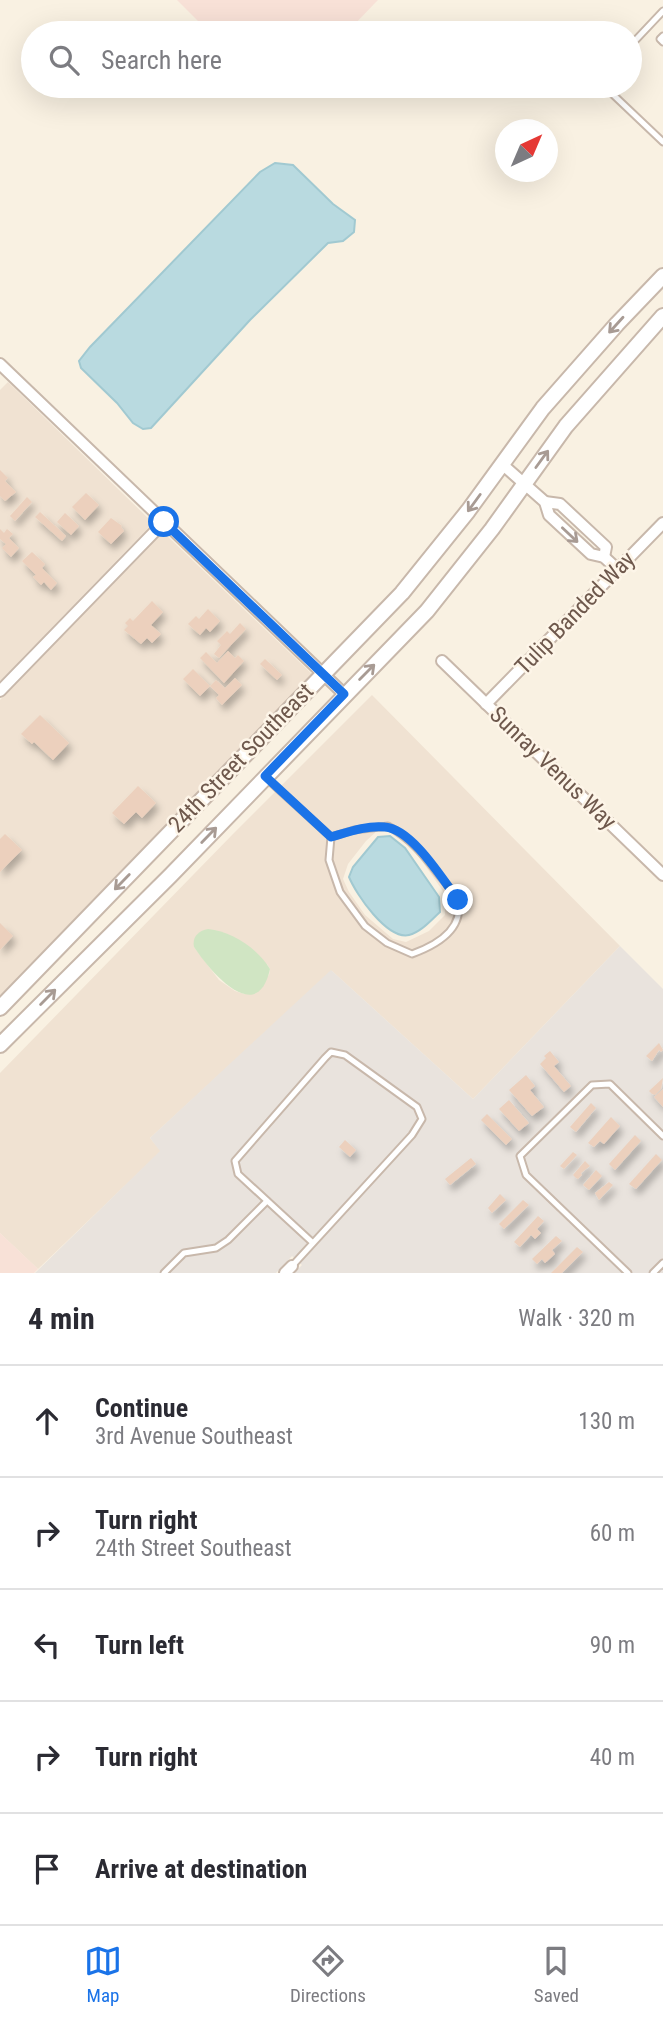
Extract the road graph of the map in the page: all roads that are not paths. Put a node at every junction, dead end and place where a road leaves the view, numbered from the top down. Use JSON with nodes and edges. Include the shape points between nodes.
{"nodes":[{"id":1,"x":663,"y":11,"type":"edge"},
{"id":2,"x":642,"y":33,"type":"edge"},
{"id":3,"x":663,"y":36,"type":"edge"},
{"id":4,"x":663,"y":43,"type":"edge"},
{"id":5,"x":617,"y":98,"type":"edge"},
{"id":6,"x":663,"y":142,"type":"edge"},
{"id":7,"x":663,"y":276,"type":"edge"},
{"id":8,"x":663,"y":316,"type":"edge"},
{"id":9,"x":3,"y":372,"type":"edge"},
{"id":10,"x":502,"y":464,"type":"junction"},
{"id":11,"x":524,"y":484,"type":"junction"},
{"id":12,"x":164,"y":522,"type":"junction"},
{"id":13,"x":663,"y":523,"type":"edge"},
{"id":14,"x":617,"y":569,"type":"junction"},
{"id":15,"x":442,"y":661,"type":"dead end"},
{"id":16,"x":322,"y":673,"type":"junction"},
{"id":17,"x":0,"y":691,"type":"edge"},
{"id":18,"x":344,"y":694,"type":"junction"},
{"id":19,"x":486,"y":704,"type":"junction"},
{"id":20,"x":265,"y":776,"type":"junction"},
{"id":21,"x":331,"y":837,"type":"junction"},
{"id":22,"x":663,"y":875,"type":"edge"},
{"id":23,"x":0,"y":1008,"type":"edge"},
{"id":24,"x":0,"y":1045,"type":"edge"},
{"id":25,"x":663,"y":1136,"type":"edge"},
{"id":26,"x":267,"y":1201,"type":"junction"},
{"id":27,"x":313,"y":1243,"type":"junction"},
{"id":28,"x":663,"y":1263,"type":"edge"},
{"id":29,"x":289,"y":1269,"type":"edge"},
{"id":30,"x":164,"y":1273,"type":"edge"},
{"id":31,"x":628,"y":1273,"type":"edge"},
{"id":32,"x":653,"y":1273,"type":"edge"}],
"edges":[{"from":1,"to":2,"type":"lane"},
{"from":3,"to":4,"type":"lane"},
{"from":5,"to":6,"type":"lane"},
{"from":7,"to":10,"type":"street","name":"24th Street Southeast","one_way":true,"via":[[543,408]]},
{"from":11,"to":8,"type":"street","name":"24th Street Southeast","one_way":true,"via":[[566,426]]},
{"from":9,"to":12,"type":"street"},
{"from":10,"to":11,"type":"street"},
{"from":10,"to":16,"type":"street","name":"24th Street Southeast","one_way":true,"via":[[402,593]]},
{"from":11,"to":14,"type":"street","via":[[545,502],[560,504],[606,547],[604,557]]},
{"from":18,"to":11,"type":"street","name":"24th Street Southeast","one_way":true,"via":[[426,611]]},
{"from":12,"to":16,"type":"street"},
{"from":12,"to":17,"type":"street"},
{"from":13,"to":14,"type":"street","name":"Tulip Banded Way"},
{"from":14,"to":19,"type":"street","name":"Tulip Banded Way"},
{"from":15,"to":19,"type":"street","name":"Sunray Venus Way"},
{"from":16,"to":18,"type":"street"},
{"from":16,"to":23,"type":"street","name":"24th Street Southeast","one_way":true},
{"from":18,"to":20,"type":"street","name":"24th Street Southeast"},
{"from":19,"to":22,"type":"street","name":"Sunray Venus Way"},
{"from":20,"to":21,"type":"lane"},
{"from":24,"to":20,"type":"street","name":"24th Street Southeast","one_way":true},
{"from":21,"to":21,"type":"lane","via":[[329,860],[340,892],[365,926],[412,954],[445,938],[457,918],[458,900],[405,836],[388,827]]},
{"from":25,"to":31,"type":"lane","via":[[610,1084],[592,1085],[520,1156],[526,1175]]},
{"from":26,"to":27,"type":"lane"},
{"from":26,"to":27,"type":"lane","via":[[238,1174],[235,1161],[331,1052],[345,1055],[417,1107],[420,1124]]},
{"from":26,"to":30,"type":"lane","via":[[228,1240],[216,1248],[184,1253]]},
{"from":27,"to":29,"type":"lane"},
{"from":28,"to":32,"type":"lane"}]}
